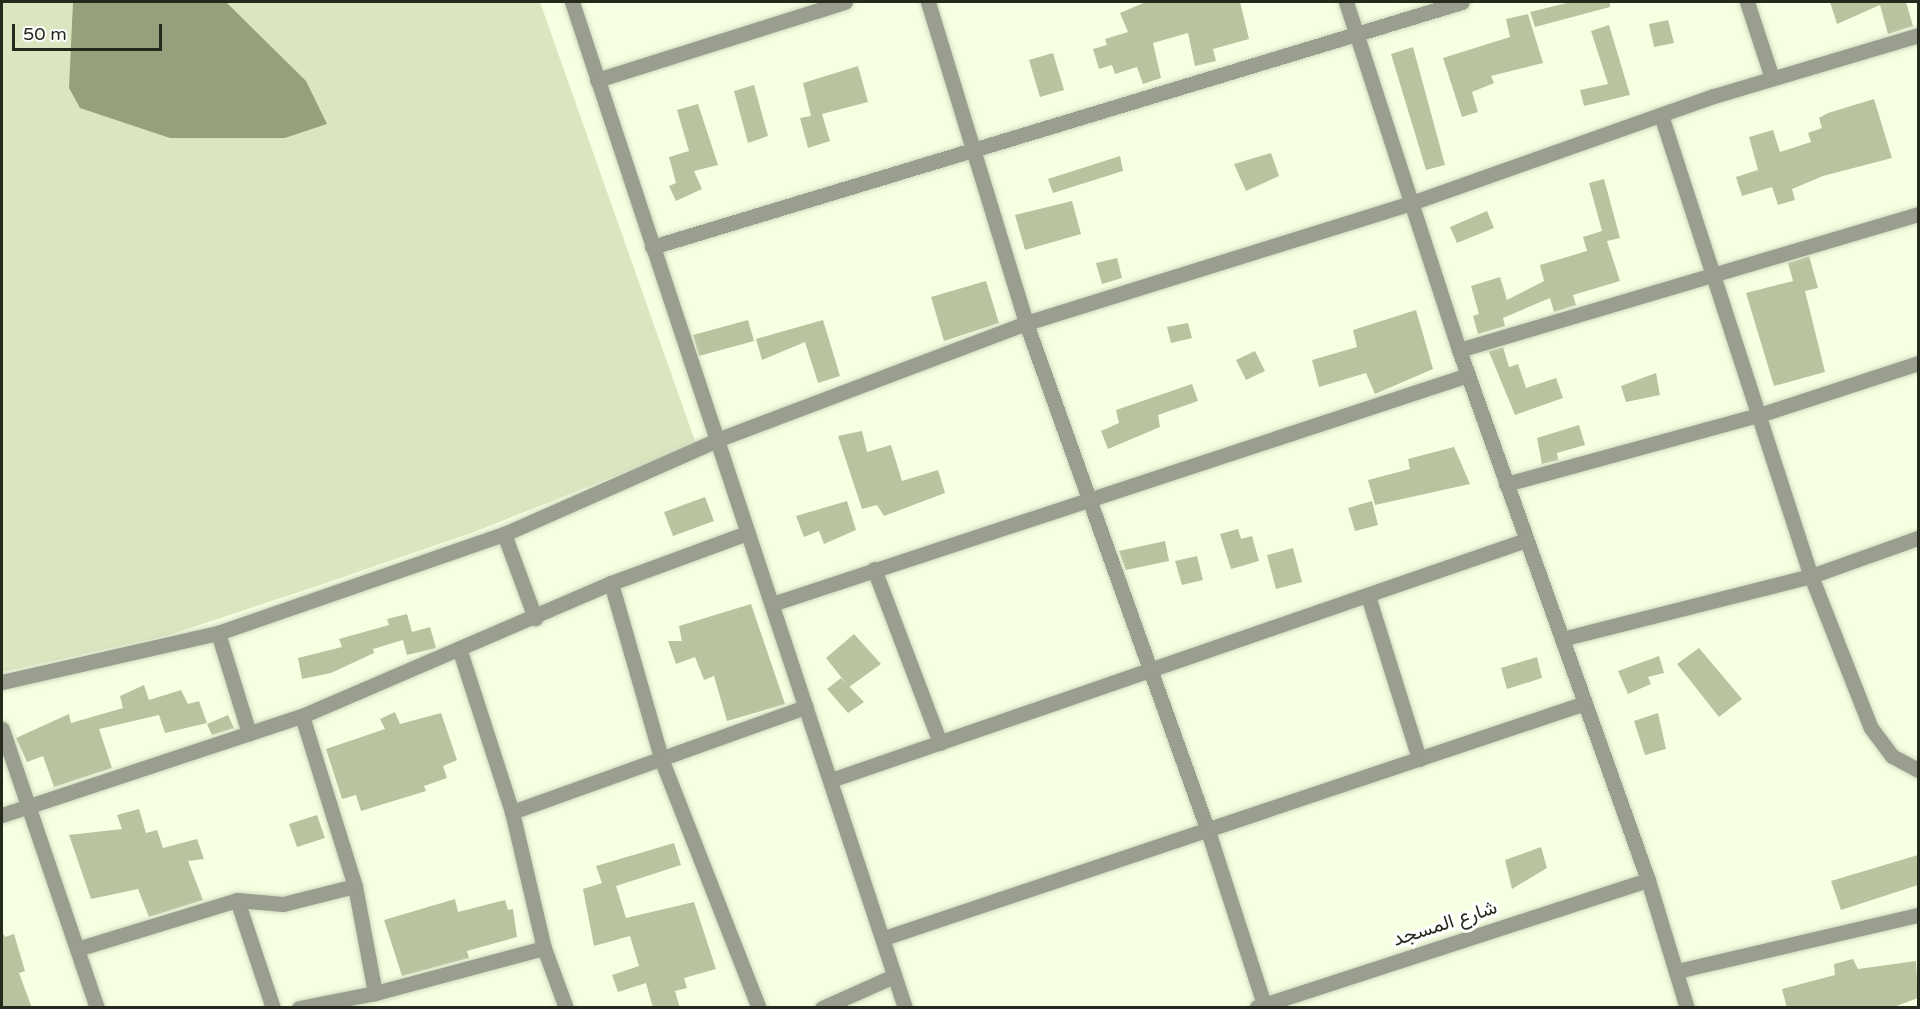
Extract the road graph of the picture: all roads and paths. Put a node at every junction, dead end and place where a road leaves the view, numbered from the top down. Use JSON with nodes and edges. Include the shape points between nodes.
{"nodes":[{"id":1,"x":572,"y":2,"type":"edge"},
{"id":2,"x":845,"y":2,"type":"edge"},
{"id":3,"x":928,"y":2,"type":"edge"},
{"id":4,"x":1346,"y":2,"type":"edge"},
{"id":5,"x":1462,"y":2,"type":"edge"},
{"id":6,"x":1747,"y":2,"type":"edge"},
{"id":7,"x":1358,"y":34,"type":"junction"},
{"id":8,"x":1918,"y":35,"type":"edge"},
{"id":9,"x":1772,"y":78,"type":"junction"},
{"id":10,"x":597,"y":80,"type":"junction"},
{"id":11,"x":1661,"y":115,"type":"junction"},
{"id":12,"x":973,"y":151,"type":"junction"},
{"id":13,"x":1414,"y":202,"type":"junction"},
{"id":14,"x":1918,"y":214,"type":"edge"},
{"id":15,"x":652,"y":247,"type":"junction"},
{"id":16,"x":1714,"y":272,"type":"junction"},
{"id":17,"x":1026,"y":323,"type":"junction"},
{"id":18,"x":1459,"y":350,"type":"junction"},
{"id":19,"x":1918,"y":363,"type":"edge"},
{"id":20,"x":1468,"y":375,"type":"junction"},
{"id":21,"x":1759,"y":415,"type":"junction"},
{"id":22,"x":719,"y":439,"type":"junction"},
{"id":23,"x":1506,"y":484,"type":"junction"},
{"id":24,"x":1085,"y":498,"type":"junction"},
{"id":25,"x":747,"y":533,"type":"junction"},
{"id":26,"x":504,"y":534,"type":"junction"},
{"id":27,"x":1918,"y":538,"type":"edge"},
{"id":28,"x":1526,"y":540,"type":"junction"},
{"id":29,"x":874,"y":569,"type":"junction"},
{"id":30,"x":1811,"y":576,"type":"junction"},
{"id":31,"x":611,"y":583,"type":"junction"},
{"id":32,"x":1368,"y":596,"type":"junction"},
{"id":33,"x":772,"y":604,"type":"junction"},
{"id":34,"x":535,"y":618,"type":"junction"},
{"id":35,"x":218,"y":633,"type":"junction"},
{"id":36,"x":1562,"y":639,"type":"junction"},
{"id":37,"x":460,"y":651,"type":"junction"},
{"id":38,"x":1152,"y":672,"type":"junction"},
{"id":39,"x":2,"y":682,"type":"edge"},
{"id":40,"x":1585,"y":702,"type":"junction"},
{"id":41,"x":806,"y":707,"type":"junction"},
{"id":42,"x":302,"y":716,"type":"junction"},
{"id":43,"x":2,"y":729,"type":"edge"},
{"id":44,"x":249,"y":733,"type":"junction"},
{"id":45,"x":940,"y":743,"type":"junction"},
{"id":46,"x":1419,"y":759,"type":"junction"},
{"id":47,"x":662,"y":761,"type":"junction"},
{"id":48,"x":1918,"y":770,"type":"edge"},
{"id":49,"x":831,"y":780,"type":"junction"},
{"id":50,"x":26,"y":807,"type":"junction"},
{"id":51,"x":512,"y":812,"type":"junction"},
{"id":52,"x":2,"y":815,"type":"edge"},
{"id":53,"x":1208,"y":831,"type":"junction"},
{"id":54,"x":1648,"y":880,"type":"junction"},
{"id":55,"x":355,"y":886,"type":"junction"},
{"id":56,"x":237,"y":900,"type":"junction"},
{"id":57,"x":1918,"y":915,"type":"edge"},
{"id":58,"x":884,"y":938,"type":"junction"},
{"id":59,"x":544,"y":948,"type":"junction"},
{"id":60,"x":77,"y":949,"type":"junction"},
{"id":61,"x":1677,"y":971,"type":"junction"},
{"id":62,"x":894,"y":976,"type":"junction"},
{"id":63,"x":375,"y":993,"type":"junction"},
{"id":64,"x":1262,"y":1007,"type":"edge"},
{"id":65,"x":97,"y":1008,"type":"edge"},
{"id":66,"x":273,"y":1008,"type":"edge"},
{"id":67,"x":299,"y":1008,"type":"edge"},
{"id":68,"x":566,"y":1008,"type":"edge"},
{"id":69,"x":759,"y":1008,"type":"edge"},
{"id":70,"x":822,"y":1008,"type":"edge"},
{"id":71,"x":905,"y":1008,"type":"edge"},
{"id":72,"x":1688,"y":1008,"type":"edge"}],
"edges":[{"from":1,"to":10,"type":"street"},
{"from":2,"to":10,"type":"street"},
{"from":3,"to":12,"type":"street"},
{"from":4,"to":7,"type":"street"},
{"from":5,"to":7,"type":"street"},
{"from":6,"to":9,"type":"street"},
{"from":7,"to":12,"type":"street"},
{"from":7,"to":13,"type":"street"},
{"from":8,"to":9,"type":"street"},
{"from":9,"to":11,"type":"street"},
{"from":10,"to":15,"type":"street"},
{"from":11,"to":13,"type":"street"},
{"from":11,"to":16,"type":"street"},
{"from":12,"to":15,"type":"street"},
{"from":12,"to":17,"type":"street"},
{"from":13,"to":17,"type":"street"},
{"from":13,"to":18,"type":"street"},
{"from":14,"to":16,"type":"street"},
{"from":15,"to":22,"type":"street"},
{"from":16,"to":18,"type":"street"},
{"from":16,"to":21,"type":"street"},
{"from":17,"to":22,"type":"street"},
{"from":17,"to":24,"type":"street"},
{"from":18,"to":20,"type":"street"},
{"from":19,"to":21,"type":"street"},
{"from":20,"to":23,"type":"street"},
{"from":20,"to":24,"type":"street"},
{"from":21,"to":23,"type":"street"},
{"from":21,"to":30,"type":"street"},
{"from":22,"to":25,"type":"street"},
{"from":22,"to":26,"type":"street"},
{"from":23,"to":28,"type":"street"},
{"from":24,"to":29,"type":"street"},
{"from":24,"to":38,"type":"street"},
{"from":25,"to":31,"type":"street"},
{"from":25,"to":33,"type":"street"},
{"from":26,"to":34,"type":"street"},
{"from":26,"to":35,"type":"street"},
{"from":27,"to":30,"type":"street"},
{"from":28,"to":32,"type":"street"},
{"from":28,"to":36,"type":"street"},
{"from":29,"to":33,"type":"street"},
{"from":29,"to":45,"type":"street"},
{"from":30,"to":36,"type":"street"},
{"from":30,"to":48,"type":"street","via":[[1871,728],[1892,756]]},
{"from":31,"to":34,"type":"street"},
{"from":31,"to":47,"type":"street"},
{"from":32,"to":38,"type":"street"},
{"from":32,"to":46,"type":"street"},
{"from":33,"to":41,"type":"street"},
{"from":34,"to":37,"type":"street"},
{"from":35,"to":39,"type":"street"},
{"from":35,"to":44,"type":"street"},
{"from":36,"to":40,"type":"street"},
{"from":37,"to":42,"type":"street"},
{"from":37,"to":51,"type":"street"},
{"from":38,"to":45,"type":"street"},
{"from":38,"to":53,"type":"street"},
{"from":40,"to":46,"type":"street"},
{"from":40,"to":54,"type":"street"},
{"from":41,"to":47,"type":"street"},
{"from":41,"to":49,"type":"street"},
{"from":42,"to":44,"type":"street"},
{"from":42,"to":55,"type":"street"},
{"from":43,"to":50,"type":"street"},
{"from":44,"to":50,"type":"street"},
{"from":45,"to":49,"type":"street"},
{"from":46,"to":53,"type":"street"},
{"from":47,"to":51,"type":"street"},
{"from":47,"to":69,"type":"street"},
{"from":49,"to":58,"type":"street"},
{"from":50,"to":52,"type":"street"},
{"from":50,"to":60,"type":"street"},
{"from":51,"to":59,"type":"street"},
{"from":53,"to":58,"type":"street"},
{"from":53,"to":64,"type":"street"},
{"from":54,"to":61,"type":"street"},
{"from":54,"to":64,"type":"street","name":"شارع المسجد"},
{"from":55,"to":56,"type":"street","via":[[283,904]]},
{"from":55,"to":63,"type":"street"},
{"from":56,"to":60,"type":"street"},
{"from":56,"to":66,"type":"street"},
{"from":57,"to":61,"type":"street"},
{"from":58,"to":62,"type":"street"},
{"from":59,"to":63,"type":"street"},
{"from":59,"to":68,"type":"street"},
{"from":60,"to":65,"type":"street"},
{"from":61,"to":72,"type":"street"},
{"from":62,"to":70,"type":"street"},
{"from":62,"to":71,"type":"street"},
{"from":63,"to":67,"type":"street"}]}
